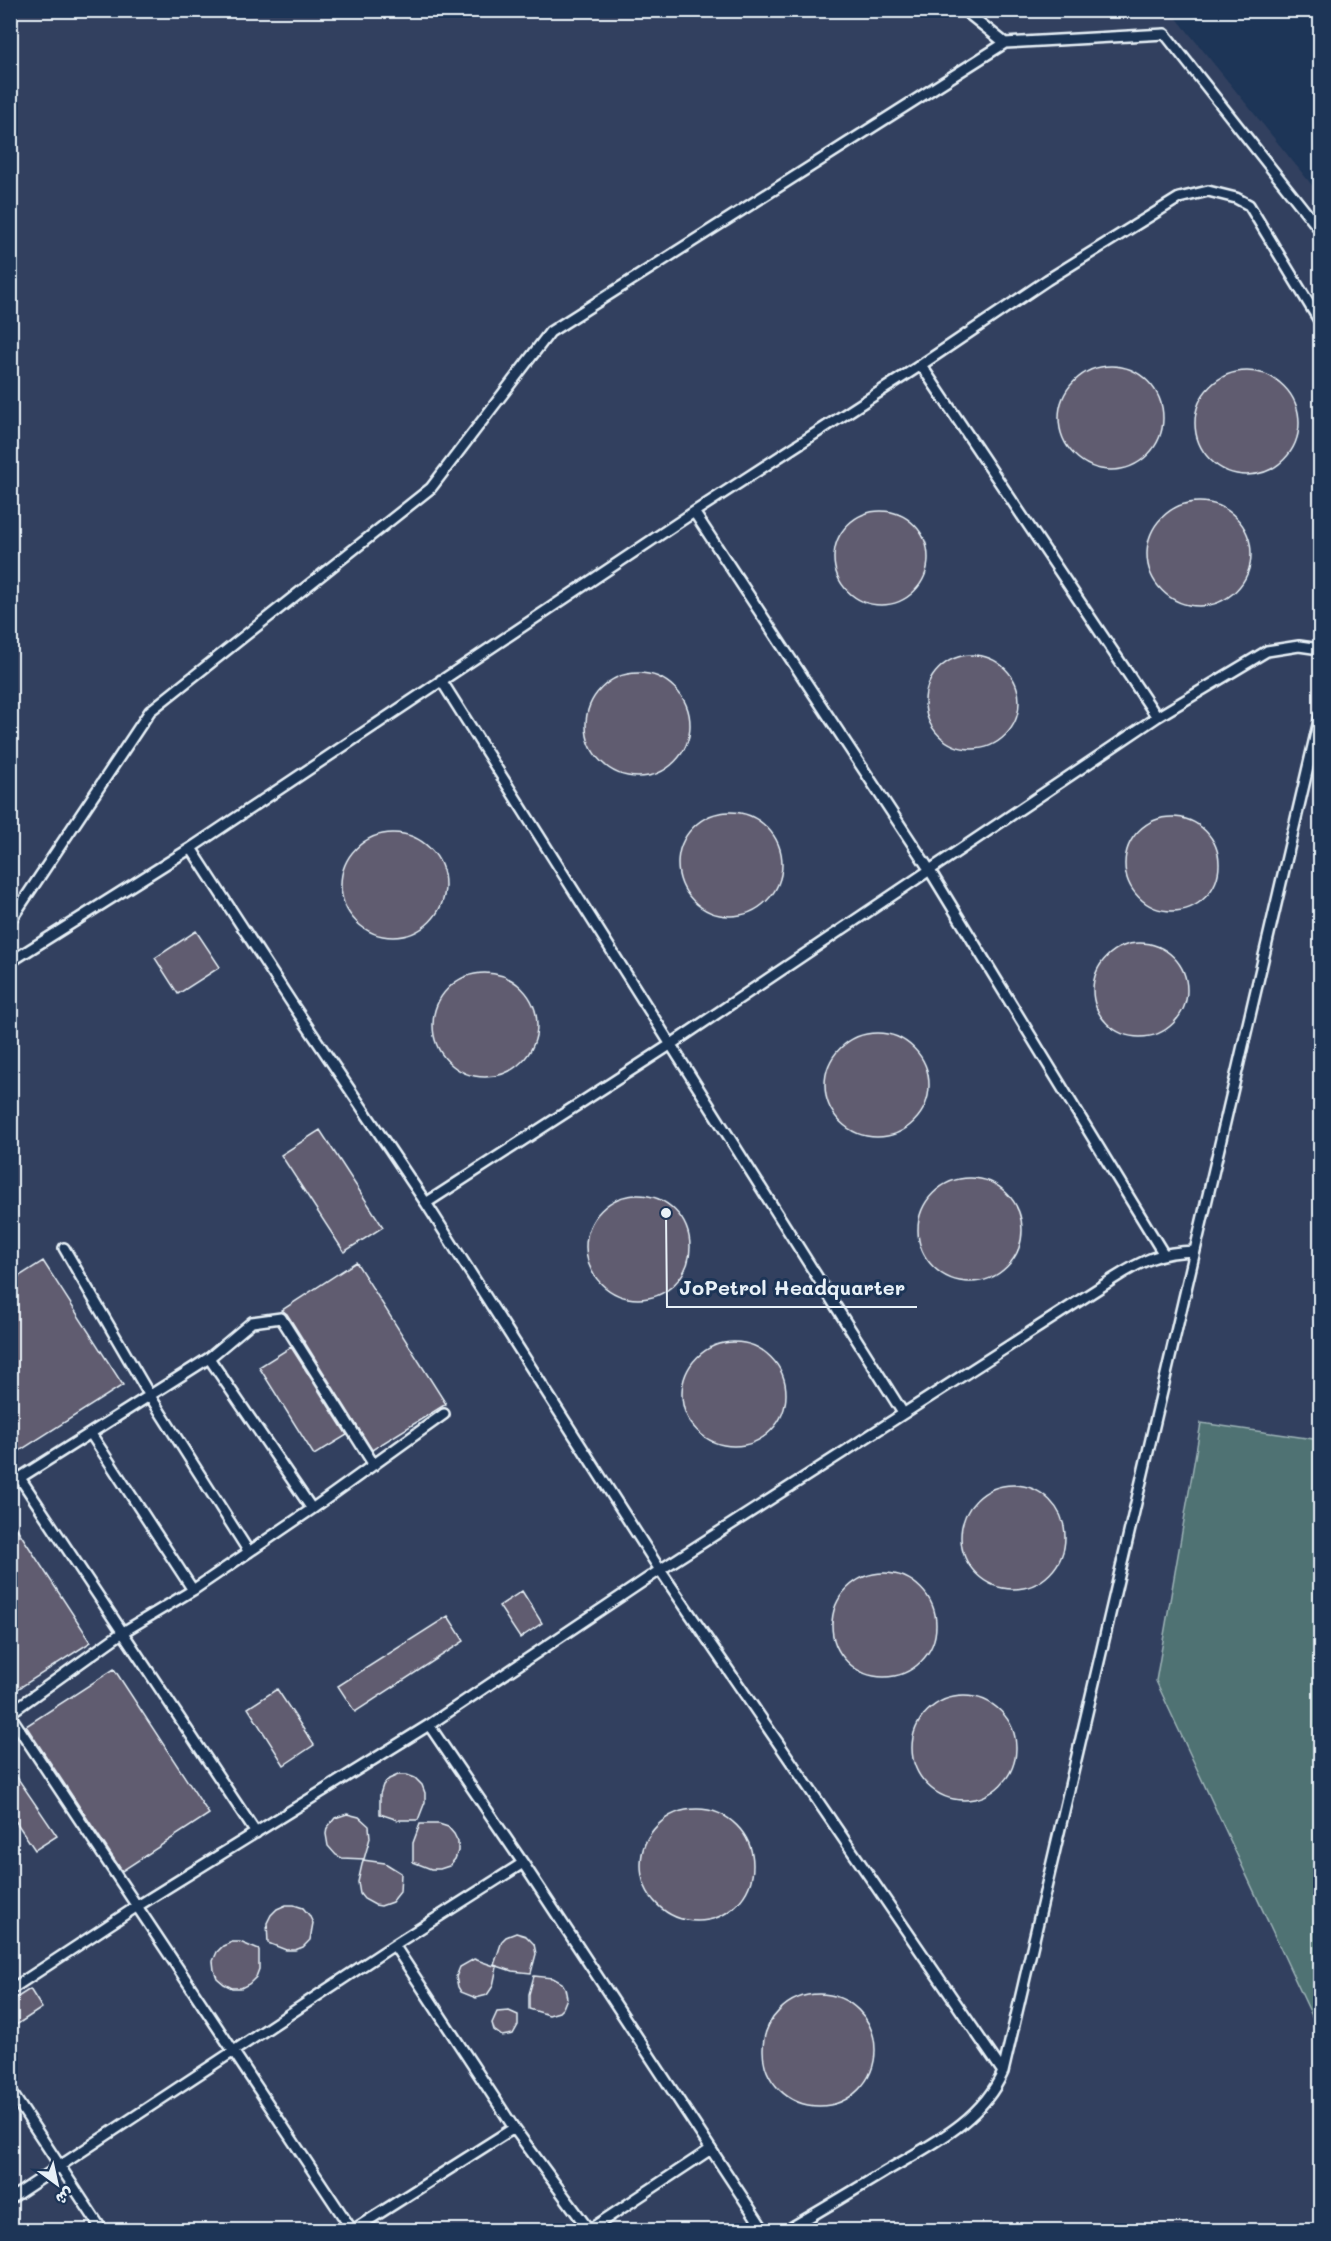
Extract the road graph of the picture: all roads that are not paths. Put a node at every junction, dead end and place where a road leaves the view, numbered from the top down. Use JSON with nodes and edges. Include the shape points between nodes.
{"nodes":[{"id":1,"x":964,"y":10,"type":"edge"},
{"id":2,"x":1005,"y":43,"type":"junction"},
{"id":3,"x":1320,"y":230,"type":"edge"},
{"id":4,"x":1320,"y":322,"type":"edge"},
{"id":5,"x":921,"y":365,"type":"junction"},
{"id":6,"x":694,"y":512,"type":"junction"},
{"id":7,"x":1320,"y":649,"type":"edge"},
{"id":8,"x":441,"y":680,"type":"junction"},
{"id":9,"x":1320,"y":716,"type":"edge"},
{"id":10,"x":1157,"y":717,"type":"junction"},
{"id":11,"x":191,"y":848,"type":"junction"},
{"id":12,"x":929,"y":869,"type":"junction"},
{"id":13,"x":10,"y":921,"type":"edge"},
{"id":14,"x":10,"y":962,"type":"edge"},
{"id":15,"x":670,"y":1045,"type":"junction"},
{"id":16,"x":426,"y":1203,"type":"junction"},
{"id":17,"x":64,"y":1248,"type":"dead end"},
{"id":18,"x":1195,"y":1251,"type":"junction"},
{"id":19,"x":1163,"y":1253,"type":"junction"},
{"id":20,"x":209,"y":1358,"type":"junction"},
{"id":21,"x":150,"y":1396,"type":"junction"},
{"id":22,"x":903,"y":1413,"type":"junction"},
{"id":23,"x":444,"y":1414,"type":"dead end"},
{"id":24,"x":91,"y":1434,"type":"junction"},
{"id":25,"x":374,"y":1465,"type":"junction"},
{"id":26,"x":20,"y":1478,"type":"junction"},
{"id":27,"x":10,"y":1485,"type":"edge"},
{"id":28,"x":312,"y":1509,"type":"junction"},
{"id":29,"x":249,"y":1552,"type":"junction"},
{"id":30,"x":660,"y":1570,"type":"junction"},
{"id":31,"x":193,"y":1590,"type":"junction"},
{"id":32,"x":123,"y":1632,"type":"junction"},
{"id":33,"x":10,"y":1714,"type":"edge"},
{"id":34,"x":429,"y":1725,"type":"junction"},
{"id":35,"x":256,"y":1833,"type":"junction"},
{"id":36,"x":523,"y":1863,"type":"junction"},
{"id":37,"x":136,"y":1907,"type":"junction"},
{"id":38,"x":394,"y":1945,"type":"junction"},
{"id":39,"x":10,"y":1990,"type":"edge"},
{"id":40,"x":235,"y":2050,"type":"junction"},
{"id":41,"x":1003,"y":2072,"type":"junction"},
{"id":42,"x":10,"y":2090,"type":"edge"},
{"id":43,"x":514,"y":2128,"type":"junction"},
{"id":44,"x":711,"y":2149,"type":"junction"},
{"id":45,"x":60,"y":2166,"type":"junction"},
{"id":46,"x":10,"y":2199,"type":"edge"},
{"id":47,"x":102,"y":2230,"type":"edge"},
{"id":48,"x":352,"y":2230,"type":"edge"},
{"id":49,"x":589,"y":2230,"type":"edge"},
{"id":50,"x":764,"y":2230,"type":"edge"},
{"id":51,"x":787,"y":2230,"type":"edge"}],
"edges":[{"from":1,"to":2,"type":"lane"},
{"from":2,"to":3,"type":"lane","via":[[1165,34]]},
{"from":2,"to":13,"type":"lane","via":[[550,332],[431,488],[150,711]]},
{"from":4,"to":5,"type":"lane","via":[[1249,205],[1209,191],[1179,198]]},
{"from":5,"to":6,"type":"lane"},
{"from":5,"to":10,"type":"lane"},
{"from":6,"to":8,"type":"lane"},
{"from":6,"to":12,"type":"lane"},
{"from":7,"to":10,"type":"lane","via":[[1299,646],[1267,651]]},
{"from":8,"to":11,"type":"lane"},
{"from":8,"to":15,"type":"lane"},
{"from":9,"to":18,"type":"lane"},
{"from":10,"to":12,"type":"lane"},
{"from":11,"to":14,"type":"lane"},
{"from":11,"to":16,"type":"lane"},
{"from":12,"to":15,"type":"lane"},
{"from":12,"to":19,"type":"lane"},
{"from":15,"to":16,"type":"lane"},
{"from":15,"to":22,"type":"lane"},
{"from":16,"to":30,"type":"lane"},
{"from":17,"to":21,"type":"lane"},
{"from":18,"to":19,"type":"lane"},
{"from":18,"to":41,"type":"lane"},
{"from":19,"to":22,"type":"lane","via":[[1133,1266]]},
{"from":20,"to":21,"type":"lane"},
{"from":20,"to":25,"type":"lane","via":[[252,1322],[281,1318]]},
{"from":20,"to":28,"type":"lane"},
{"from":21,"to":24,"type":"lane"},
{"from":21,"to":29,"type":"lane"},
{"from":22,"to":30,"type":"lane"},
{"from":23,"to":25,"type":"lane"},
{"from":24,"to":26,"type":"lane"},
{"from":24,"to":31,"type":"lane"},
{"from":25,"to":28,"type":"lane"},
{"from":26,"to":27,"type":"lane"},
{"from":26,"to":32,"type":"lane"},
{"from":28,"to":29,"type":"lane"},
{"from":29,"to":31,"type":"lane"},
{"from":30,"to":34,"type":"lane"},
{"from":30,"to":41,"type":"lane"},
{"from":31,"to":32,"type":"lane"},
{"from":32,"to":33,"type":"lane"},
{"from":32,"to":35,"type":"lane"},
{"from":33,"to":37,"type":"lane"},
{"from":34,"to":35,"type":"lane"},
{"from":34,"to":36,"type":"lane"},
{"from":35,"to":37,"type":"lane"},
{"from":36,"to":38,"type":"lane"},
{"from":36,"to":44,"type":"lane"},
{"from":37,"to":39,"type":"lane"},
{"from":37,"to":40,"type":"lane"},
{"from":38,"to":40,"type":"lane"},
{"from":38,"to":43,"type":"lane"},
{"from":40,"to":45,"type":"lane"},
{"from":40,"to":48,"type":"lane"},
{"from":41,"to":51,"type":"lane","via":[[983,2105],[954,2129]]},
{"from":42,"to":45,"type":"lane"},
{"from":43,"to":48,"type":"lane"},
{"from":43,"to":49,"type":"lane"},
{"from":44,"to":49,"type":"lane"},
{"from":44,"to":50,"type":"lane"},
{"from":45,"to":46,"type":"lane"},
{"from":45,"to":47,"type":"lane"}]}
